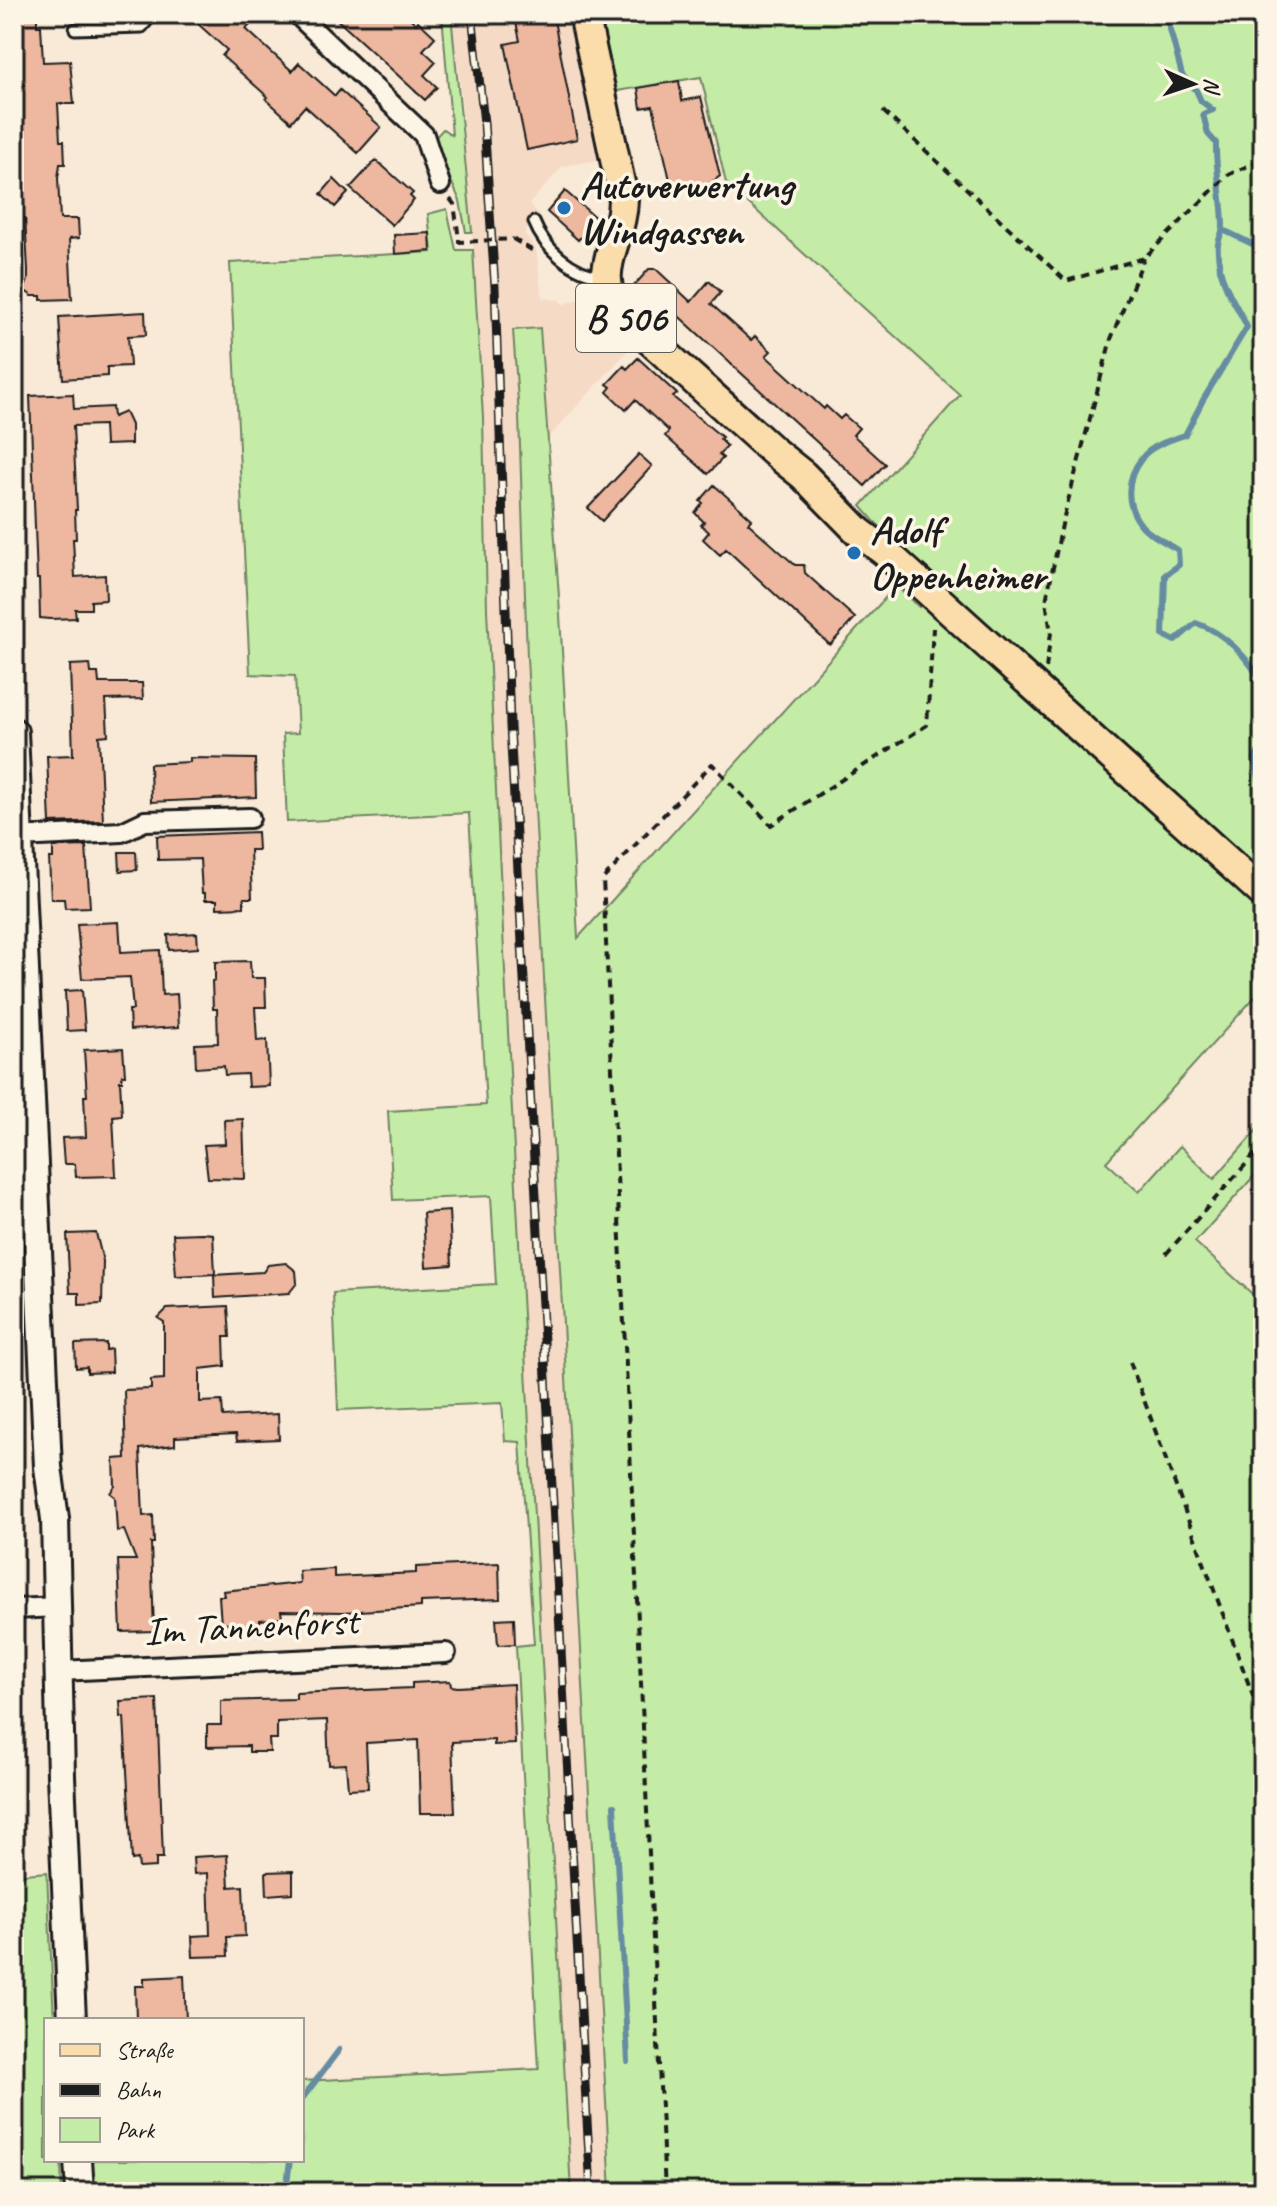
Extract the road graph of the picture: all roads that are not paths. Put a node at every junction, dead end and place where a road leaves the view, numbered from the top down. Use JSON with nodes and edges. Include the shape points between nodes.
{"nodes":[{"id":1,"x":153,"y":14,"type":"edge"},
{"id":2,"x":301,"y":14,"type":"edge"},
{"id":3,"x":584,"y":14,"type":"edge"},
{"id":4,"x":75,"y":29,"type":"dead end"},
{"id":5,"x":440,"y":184,"type":"dead end"},
{"id":6,"x":534,"y":222,"type":"dead end"},
{"id":7,"x":606,"y":276,"type":"junction"},
{"id":8,"x":14,"y":732,"type":"edge"},
{"id":9,"x":250,"y":818,"type":"dead end"},
{"id":10,"x":19,"y":837,"type":"junction"},
{"id":11,"x":1263,"y":893,"type":"edge"},
{"id":12,"x":22,"y":1104,"type":"edge"},
{"id":13,"x":58,"y":1607,"type":"junction"},
{"id":14,"x":14,"y":1609,"type":"edge"},
{"id":15,"x":446,"y":1653,"type":"dead end"},
{"id":16,"x":59,"y":1671,"type":"junction"},
{"id":17,"x":72,"y":2018,"type":"edge"},
{"id":18,"x":78,"y":2162,"type":"edge"},
{"id":19,"x":80,"y":2192,"type":"edge"}],
"edges":[{"from":1,"to":4,"type":"lane","via":[[142,27]]},
{"from":2,"to":5,"type":"street","via":[[424,135]]},
{"from":3,"to":7,"type":"main road","number":"B 506","via":[[623,197],[621,227]]},
{"from":6,"to":7,"type":"lane","via":[[540,238],[573,267]]},
{"from":7,"to":11,"type":"main road","number":"B 506","via":[[607,290],[620,313]]},
{"from":8,"to":10,"type":"main road"},
{"from":9,"to":10,"type":"street","via":[[145,821],[122,832]]},
{"from":10,"to":12,"type":"main road"},
{"from":12,"to":13,"type":"main road"},
{"from":13,"to":14,"type":"street"},
{"from":13,"to":16,"type":"main road"},
{"from":15,"to":16,"type":"street","name":"Im Tannenforst"},
{"from":16,"to":17,"type":"main road"},
{"from":18,"to":19,"type":"main road"}]}
